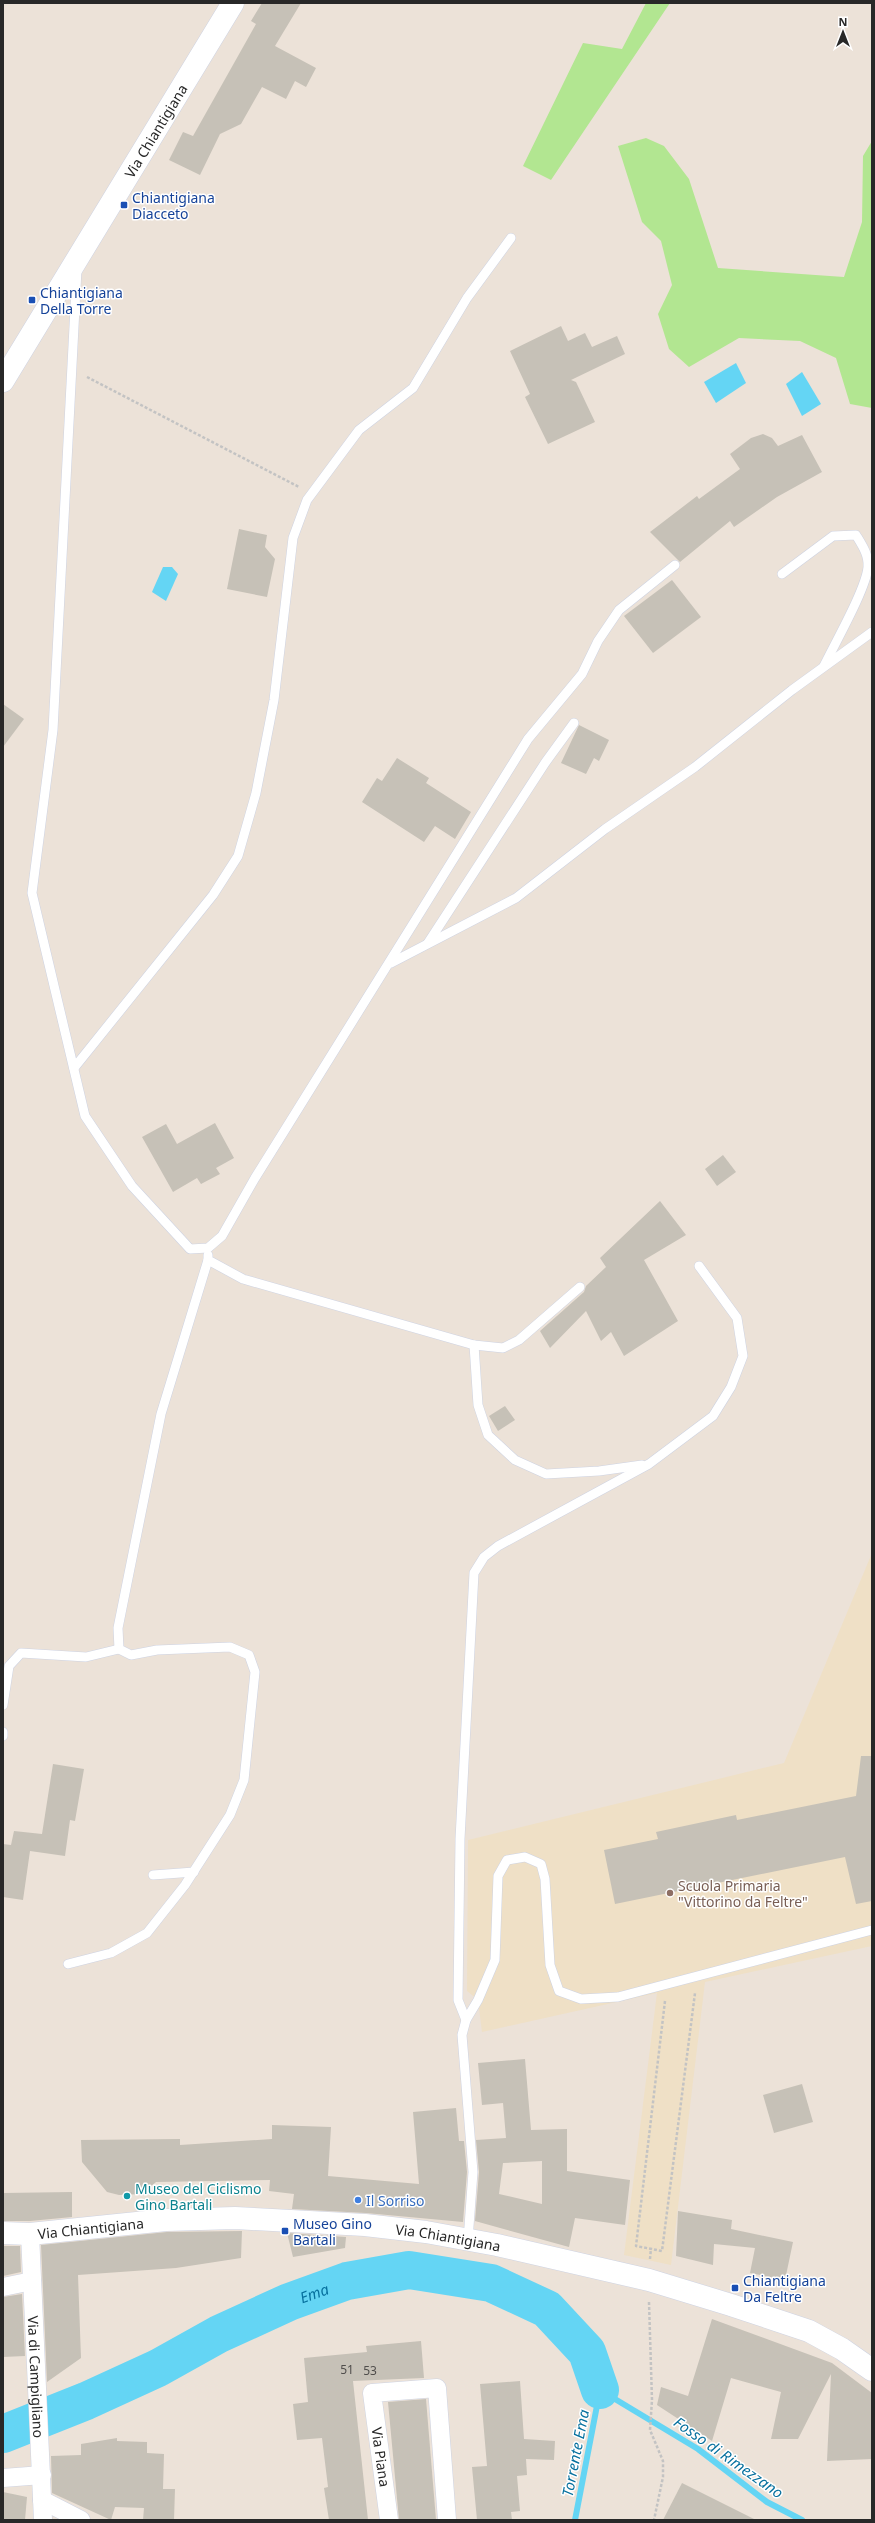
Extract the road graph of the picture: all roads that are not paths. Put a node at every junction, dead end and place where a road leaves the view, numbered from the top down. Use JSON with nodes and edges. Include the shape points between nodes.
{"nodes":[{"id":1,"x":233,"y":3,"type":"edge"},
{"id":2,"x":511,"y":238,"type":"dead end"},
{"id":3,"x":78,"y":260,"type":"junction"},
{"id":4,"x":3,"y":381,"type":"edge"},
{"id":5,"x":675,"y":565,"type":"dead end"},
{"id":6,"x":782,"y":574,"type":"dead end"},
{"id":7,"x":872,"y":632,"type":"edge"},
{"id":8,"x":823,"y":667,"type":"junction"},
{"id":9,"x":574,"y":723,"type":"dead end"},
{"id":10,"x":427,"y":944,"type":"junction"},
{"id":11,"x":390,"y":964,"type":"junction"},
{"id":12,"x":74,"y":1068,"type":"junction"},
{"id":13,"x":208,"y":1248,"type":"junction"},
{"id":14,"x":208,"y":1260,"type":"junction"},
{"id":15,"x":699,"y":1266,"type":"dead end"},
{"id":16,"x":580,"y":1287,"type":"dead end"},
{"id":17,"x":474,"y":1346,"type":"junction"},
{"id":18,"x":648,"y":1464,"type":"junction"},
{"id":19,"x":119,"y":1649,"type":"junction"},
{"id":20,"x":3,"y":1705,"type":"edge"},
{"id":21,"x":3,"y":1732,"type":"edge"},
{"id":22,"x":3,"y":1736,"type":"edge"},
{"id":23,"x":194,"y":1872,"type":"junction"},
{"id":24,"x":153,"y":1876,"type":"dead end"},
{"id":25,"x":872,"y":1930,"type":"edge"},
{"id":26,"x":68,"y":1964,"type":"dead end"},
{"id":27,"x":466,"y":2020,"type":"junction"},
{"id":28,"x":3,"y":2233,"type":"edge"},
{"id":29,"x":30,"y":2234,"type":"junction"},
{"id":30,"x":468,"y":2240,"type":"junction"},
{"id":31,"x":32,"y":2281,"type":"junction"},
{"id":32,"x":3,"y":2287,"type":"edge"},
{"id":33,"x":872,"y":2370,"type":"edge"},
{"id":34,"x":42,"y":2474,"type":"junction"},
{"id":35,"x":3,"y":2478,"type":"edge"},
{"id":36,"x":42,"y":2500,"type":"junction"},
{"id":37,"x":43,"y":2520,"type":"edge"},
{"id":38,"x":81,"y":2520,"type":"edge"},
{"id":39,"x":389,"y":2520,"type":"edge"},
{"id":40,"x":447,"y":2520,"type":"edge"}],
"edges":[{"from":1,"to":3,"type":"street","name":"Via Chiantigiana"},
{"from":2,"to":12,"type":"lane","via":[[467,298],[413,388],[359,430],[307,500],[293,538],[274,700],[256,793],[238,856],[213,894]]},
{"from":3,"to":4,"type":"street","name":"Via Chiantigiana"},
{"from":3,"to":12,"type":"lane","via":[[52,730],[32,893]]},
{"from":5,"to":11,"type":"lane","via":[[619,610],[598,641],[582,674],[528,739]]},
{"from":6,"to":8,"type":"lane","via":[[833,536],[856,535],[866,551],[868,566],[863,585]]},
{"from":7,"to":8,"type":"lane"},
{"from":8,"to":10,"type":"lane","via":[[695,767],[605,829],[516,898]]},
{"from":9,"to":10,"type":"lane"},
{"from":10,"to":11,"type":"lane"},
{"from":11,"to":13,"type":"lane","via":[[255,1178],[222,1236]]},
{"from":12,"to":13,"type":"lane","via":[[85,1116],[132,1186],[190,1249]]},
{"from":13,"to":14,"type":"lane"},
{"from":14,"to":17,"type":"lane","via":[[243,1279]]},
{"from":14,"to":19,"type":"lane","via":[[161,1414],[118,1628]]},
{"from":15,"to":18,"type":"lane","via":[[737,1318],[743,1356],[731,1387],[713,1416]]},
{"from":16,"to":17,"type":"lane","via":[[519,1340],[503,1348]]},
{"from":17,"to":18,"type":"lane","via":[[478,1405],[488,1435],[514,1460],[546,1474],[599,1471]]},
{"from":18,"to":27,"type":"lane","via":[[498,1546],[484,1557],[474,1573],[460,1839],[458,2000]]},
{"from":19,"to":20,"type":"lane","via":[[86,1657],[21,1653],[9,1666]]},
{"from":19,"to":23,"type":"lane","via":[[131,1655],[157,1650],[230,1648],[248,1655],[255,1672],[244,1780],[230,1815]]},
{"from":21,"to":22,"type":"lane"},
{"from":23,"to":24,"type":"lane"},
{"from":23,"to":26,"type":"lane","via":[[147,1933],[111,1953]]},
{"from":25,"to":27,"type":"lane","via":[[618,1997],[581,1999],[559,1990],[550,1965],[545,1879],[541,1864],[525,1857],[507,1860],[498,1876],[495,1960],[478,2000]]},
{"from":27,"to":30,"type":"lane","via":[[462,2035],[474,2172]]},
{"from":28,"to":29,"type":"street","name":"Via Chiantigiana"},
{"from":29,"to":30,"type":"street","name":"Via Chiantigiana","via":[[166,2220],[235,2218],[365,2224]]},
{"from":29,"to":31,"type":"street","name":"Via di Campigliano"},
{"from":30,"to":33,"type":"street","name":"Via Chiantigiana","via":[[649,2280],[774,2318],[809,2331],[842,2349]]},
{"from":31,"to":32,"type":"street"},
{"from":31,"to":34,"type":"street","name":"Via di Campigliano"},
{"from":34,"to":35,"type":"street"},
{"from":34,"to":36,"type":"street","name":"Via di Campigliano"},
{"from":36,"to":37,"type":"street","name":"Via di Campigliano"},
{"from":36,"to":38,"type":"street"},
{"from":39,"to":40,"type":"street","name":"Via Piana","via":[[372,2393],[437,2388]]}]}
